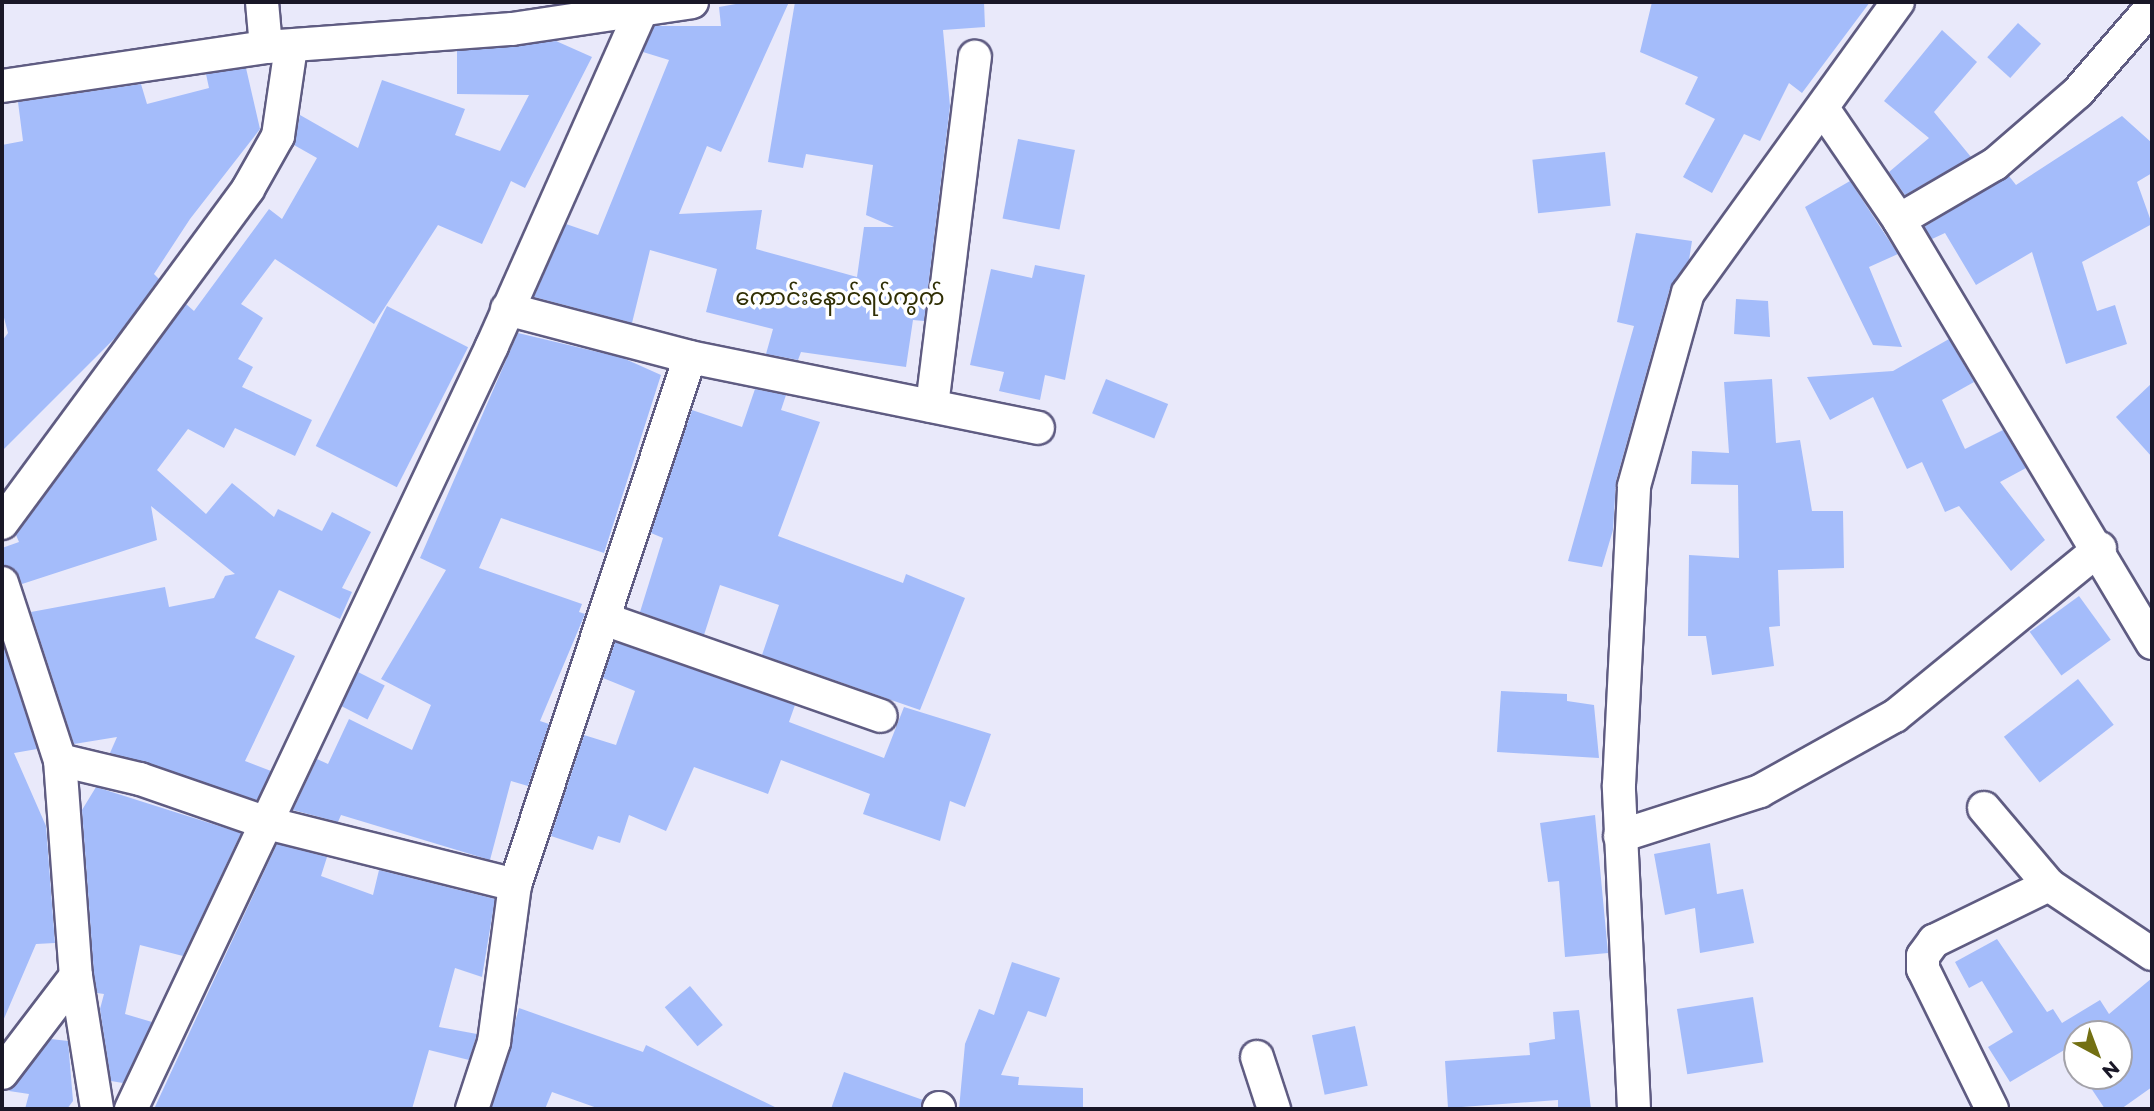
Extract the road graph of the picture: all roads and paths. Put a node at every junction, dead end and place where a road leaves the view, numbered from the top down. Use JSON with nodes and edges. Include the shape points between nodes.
{"nodes":[{"id":1,"x":262,"y":2,"type":"edge"},
{"id":2,"x":692,"y":2,"type":"edge"},
{"id":3,"x":1898,"y":2,"type":"edge"},
{"id":4,"x":644,"y":7,"type":"edge"},
{"id":5,"x":2152,"y":7,"type":"edge"},
{"id":6,"x":279,"y":47,"type":"junction"},
{"id":7,"x":975,"y":57,"type":"dead end"},
{"id":8,"x":2,"y":86,"type":"edge"},
{"id":9,"x":1824,"y":110,"type":"junction"},
{"id":10,"x":1899,"y":220,"type":"junction"},
{"id":11,"x":507,"y":309,"type":"junction"},
{"id":12,"x":690,"y":357,"type":"junction"},
{"id":13,"x":932,"y":406,"type":"junction"},
{"id":14,"x":1038,"y":428,"type":"dead end"},
{"id":15,"x":2,"y":523,"type":"edge"},
{"id":16,"x":2100,"y":548,"type":"junction"},
{"id":17,"x":2,"y":583,"type":"edge"},
{"id":18,"x":604,"y":619,"type":"junction"},
{"id":19,"x":2152,"y":643,"type":"edge"},
{"id":20,"x":881,"y":716,"type":"dead end"},
{"id":21,"x":60,"y":760,"type":"junction"},
{"id":22,"x":1984,"y":808,"type":"dead end"},
{"id":23,"x":267,"y":823,"type":"junction"},
{"id":24,"x":1619,"y":836,"type":"junction"},
{"id":25,"x":2049,"y":884,"type":"junction"},
{"id":26,"x":515,"y":885,"type":"junction"},
{"id":27,"x":2152,"y":954,"type":"edge"},
{"id":28,"x":76,"y":976,"type":"junction"},
{"id":29,"x":1257,"y":1057,"type":"dead end"},
{"id":30,"x":2,"y":1073,"type":"edge"},
{"id":31,"x":97,"y":1109,"type":"edge"},
{"id":32,"x":131,"y":1109,"type":"edge"},
{"id":33,"x":472,"y":1109,"type":"edge"},
{"id":34,"x":1274,"y":1109,"type":"edge"},
{"id":35,"x":1634,"y":1109,"type":"edge"},
{"id":36,"x":1992,"y":1109,"type":"edge"}],
"edges":[{"from":1,"to":6,"type":"street"},
{"from":2,"to":4,"type":"street"},
{"from":3,"to":9,"type":"street"},
{"from":4,"to":6,"type":"street"},
{"from":4,"to":11,"type":"street","via":[[610,73]]},
{"from":5,"to":10,"type":"street","via":[[2078,92],[1995,164]]},
{"from":6,"to":8,"type":"street"},
{"from":6,"to":15,"type":"street","via":[[278,136],[248,189]]},
{"from":7,"to":13,"type":"street"},
{"from":9,"to":10,"type":"street"},
{"from":9,"to":24,"type":"street","via":[[1688,293],[1634,486]]},
{"from":10,"to":16,"type":"street"},
{"from":11,"to":12,"type":"street"},
{"from":11,"to":23,"type":"street"},
{"from":12,"to":13,"type":"street"},
{"from":12,"to":18,"type":"street"},
{"from":13,"to":14,"type":"street"},
{"from":16,"to":19,"type":"street"},
{"from":16,"to":24,"type":"street","via":[[1895,716],[1760,791]]},
{"from":17,"to":21,"type":"street"},
{"from":18,"to":20,"type":"street"},
{"from":18,"to":26,"type":"street"},
{"from":21,"to":23,"type":"street","via":[[140,779]]},
{"from":21,"to":28,"type":"street"},
{"from":22,"to":25,"type":"street"},
{"from":23,"to":26,"type":"street"},
{"from":23,"to":32,"type":"street"},
{"from":24,"to":35,"type":"street"},
{"from":25,"to":27,"type":"street"},
{"from":25,"to":36,"type":"street","via":[[1934,941],[1923,956],[1923,970]]},
{"from":26,"to":33,"type":"street","via":[[494,1042]]},
{"from":28,"to":30,"type":"street"},
{"from":28,"to":31,"type":"street"},
{"from":29,"to":34,"type":"street"}]}
